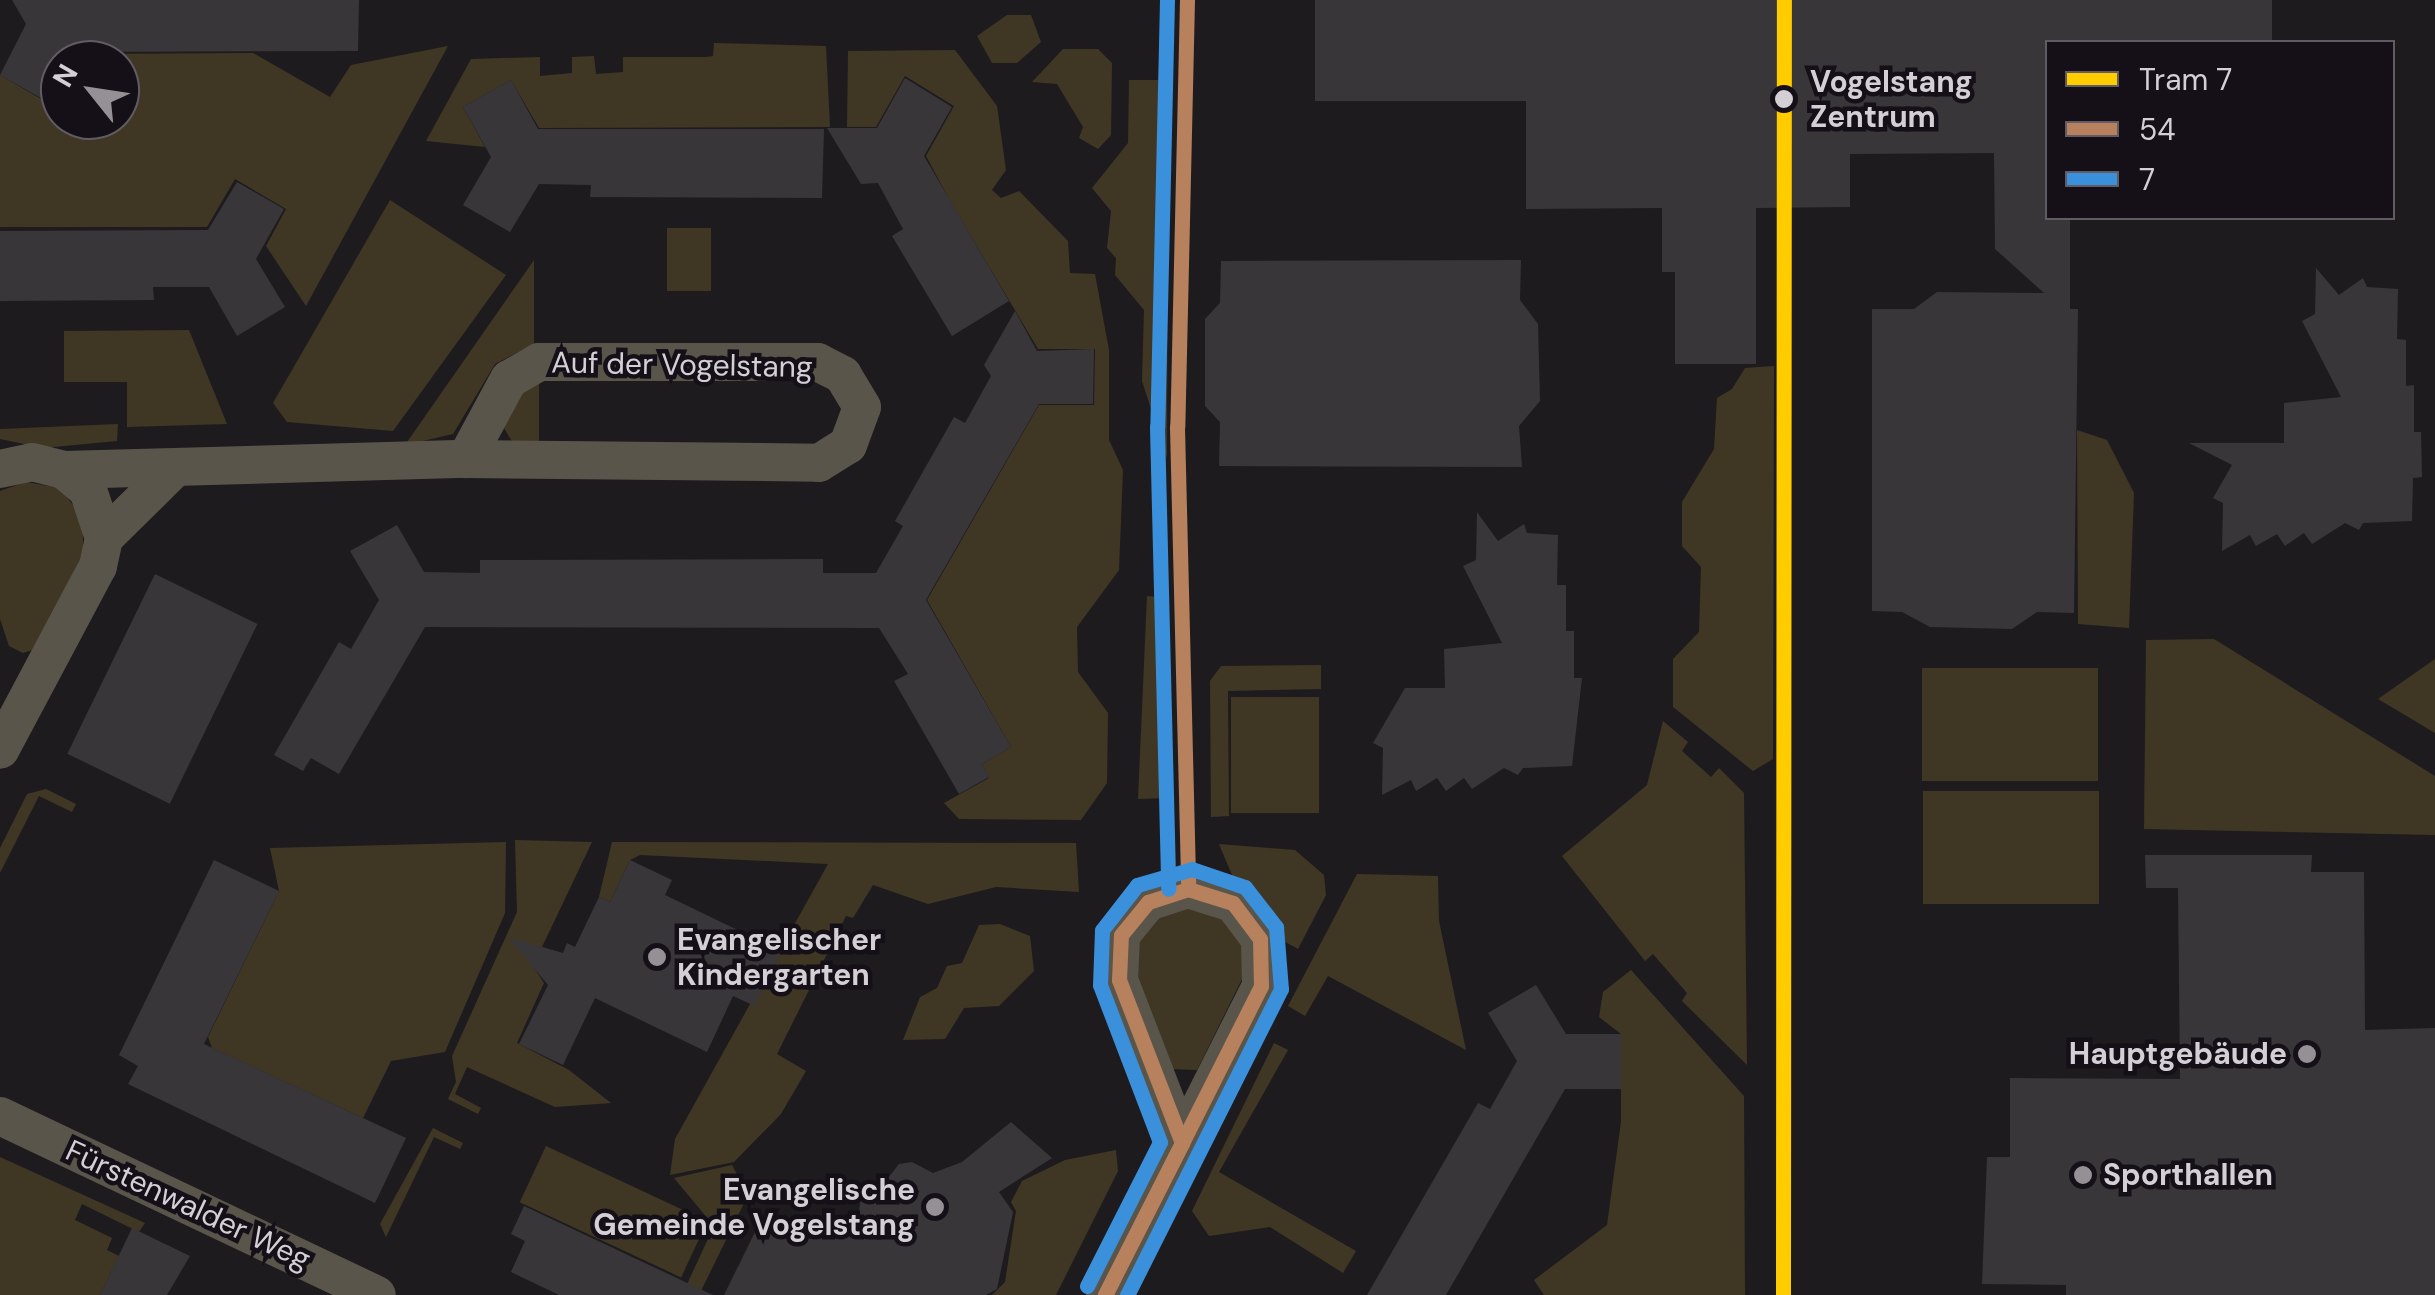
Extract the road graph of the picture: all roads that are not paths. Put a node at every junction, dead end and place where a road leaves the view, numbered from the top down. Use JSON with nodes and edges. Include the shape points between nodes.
{"nodes":[{"id":1,"x":466,"y":458,"type":"junction"},
{"id":2,"x":175,"y":468,"type":"junction"},
{"id":3,"x":0,"y":470,"type":"edge"},
{"id":4,"x":64,"y":470,"type":"junction"},
{"id":5,"x":104,"y":538,"type":"junction"},
{"id":6,"x":0,"y":683,"type":"edge"},
{"id":7,"x":6,"y":737,"type":"edge"},
{"id":8,"x":0,"y":1116,"type":"edge"},
{"id":9,"x":1182,"y":1144,"type":"junction"},
{"id":10,"x":377,"y":1295,"type":"edge"},
{"id":11,"x":1105,"y":1295,"type":"edge"}],
"edges":[{"from":1,"to":1,"type":"street","name":"Auf der Vogelstang","via":[[819,463],[848,445],[862,407],[843,375],[818,362],[539,362],[510,379]]},
{"from":1,"to":2,"type":"street","name":"Auf der Vogelstang"},
{"from":2,"to":4,"type":"street","name":"Auf der Vogelstang"},
{"from":2,"to":5,"type":"street"},
{"from":3,"to":4,"type":"street","name":"Auf der Vogelstang","via":[[32,462]]},
{"from":4,"to":5,"type":"street","via":[[88,490]]},
{"from":5,"to":7,"type":"street","via":[[98,566]]},
{"from":6,"to":7,"type":"street"},
{"from":8,"to":10,"type":"street","name":"Fürstenwalder Weg"},
{"from":9,"to":9,"type":"street","via":[[1261,986],[1260,939],[1232,904],[1188,889],[1148,902],[1121,935],[1119,980]]},
{"from":9,"to":11,"type":"street"}]}
